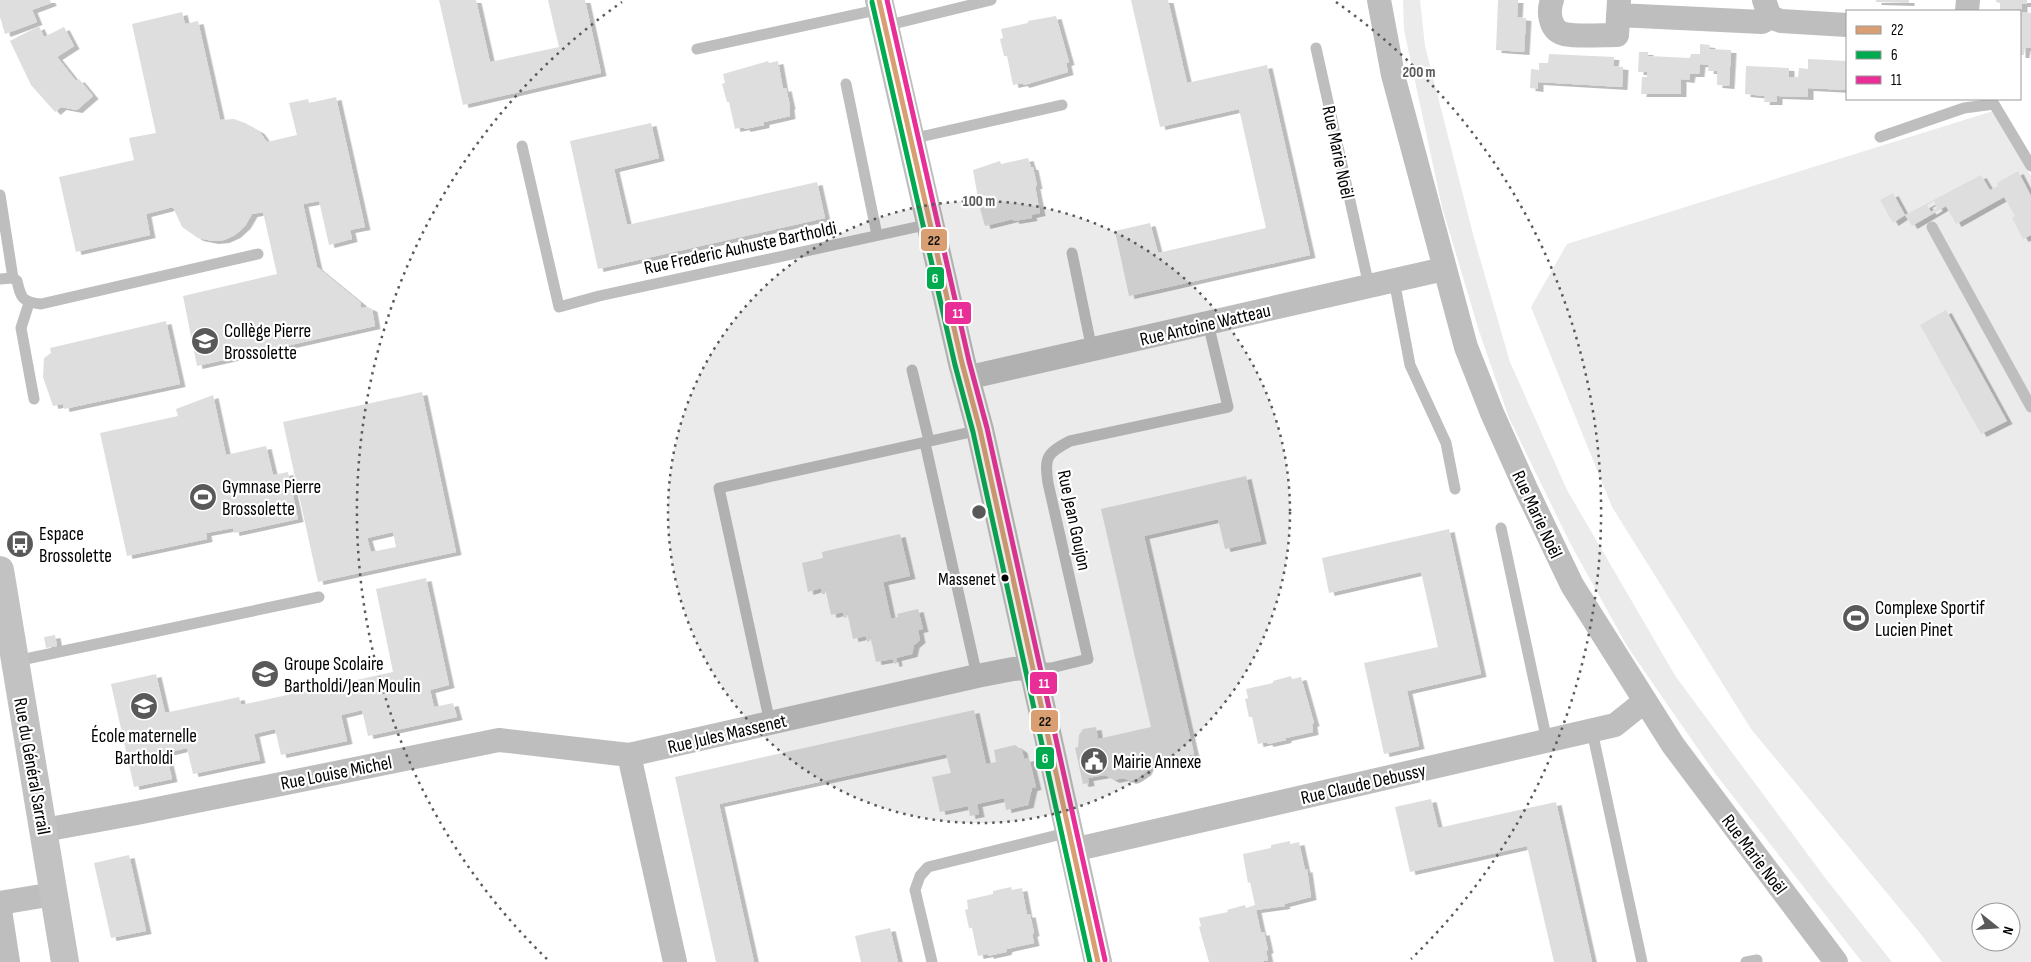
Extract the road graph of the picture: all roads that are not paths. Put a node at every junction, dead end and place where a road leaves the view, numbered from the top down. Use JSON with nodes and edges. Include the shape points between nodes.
{"nodes":[{"id":1,"x":991,"y":0,"type":"edge"},
{"id":2,"x":1379,"y":0,"type":"edge"},
{"id":3,"x":1552,"y":0,"type":"edge"},
{"id":4,"x":1619,"y":7,"type":"edge"},
{"id":5,"x":1767,"y":9,"type":"edge"},
{"id":6,"x":882,"y":12,"type":"edge"},
{"id":7,"x":1846,"y":25,"type":"edge"},
{"id":8,"x":1316,"y":48,"type":"dead end"},
{"id":9,"x":697,"y":49,"type":"dead end"},
{"id":10,"x":846,"y":84,"type":"dead end"},
{"id":11,"x":1964,"y":104,"type":"edge"},
{"id":12,"x":1062,"y":105,"type":"dead end"},
{"id":13,"x":1880,"y":137,"type":"dead end"},
{"id":14,"x":911,"y":139,"type":"junction"},
{"id":15,"x":522,"y":146,"type":"dead end"},
{"id":16,"x":2031,"y":166,"type":"edge"},
{"id":17,"x":0,"y":195,"type":"edge"},
{"id":18,"x":930,"y":224,"type":"junction"},
{"id":19,"x":1932,"y":227,"type":"dead end"},
{"id":20,"x":877,"y":235,"type":"junction"},
{"id":21,"x":1072,"y":253,"type":"dead end"},
{"id":22,"x":258,"y":254,"type":"dead end"},
{"id":23,"x":1444,"y":269,"type":"junction"},
{"id":24,"x":13,"y":278,"type":"junction"},
{"id":25,"x":0,"y":279,"type":"edge"},
{"id":26,"x":1394,"y":280,"type":"junction"},
{"id":27,"x":1369,"y":286,"type":"junction"},
{"id":28,"x":29,"y":303,"type":"junction"},
{"id":29,"x":1208,"y":323,"type":"junction"},
{"id":30,"x":1092,"y":350,"type":"junction"},
{"id":31,"x":912,"y":370,"type":"dead end"},
{"id":32,"x":966,"y":378,"type":"junction"},
{"id":33,"x":34,"y":399,"type":"dead end"},
{"id":34,"x":2031,"y":408,"type":"edge"},
{"id":35,"x":980,"y":430,"type":"junction"},
{"id":36,"x":927,"y":442,"type":"junction"},
{"id":37,"x":1455,"y":489,"type":"dead end"},
{"id":38,"x":1501,"y":528,"type":"dead end"},
{"id":39,"x":0,"y":570,"type":"edge"},
{"id":40,"x":319,"y":596,"type":"dead end"},
{"id":41,"x":16,"y":661,"type":"junction"},
{"id":42,"x":1032,"y":668,"type":"junction"},
{"id":43,"x":977,"y":676,"type":"junction"},
{"id":44,"x":1645,"y":701,"type":"junction"},
{"id":45,"x":770,"y":723,"type":"junction"},
{"id":46,"x":1592,"y":731,"type":"junction"},
{"id":47,"x":1547,"y":741,"type":"junction"},
{"id":48,"x":629,"y":755,"type":"junction"},
{"id":49,"x":44,"y":830,"type":"junction"},
{"id":50,"x":1072,"y":841,"type":"junction"},
{"id":51,"x":54,"y":894,"type":"junction"},
{"id":52,"x":0,"y":903,"type":"edge"},
{"id":53,"x":0,"y":910,"type":"edge"},
{"id":54,"x":8,"y":962,"type":"edge"},
{"id":55,"x":65,"y":962,"type":"edge"},
{"id":56,"x":675,"y":962,"type":"edge"},
{"id":57,"x":932,"y":962,"type":"edge"},
{"id":58,"x":1098,"y":962,"type":"edge"},
{"id":59,"x":1642,"y":962,"type":"edge"},
{"id":60,"x":1836,"y":962,"type":"edge"}],
"edges":[{"from":1,"to":6,"type":"lane"},
{"from":2,"to":23,"type":"street","name":"Rue Marie Noël","via":[[1393,75]]},
{"from":3,"to":4,"type":"street","via":[[1549,9],[1553,26],[1562,34],[1616,35]]},
{"from":4,"to":5,"type":"street","via":[[1762,22]]},
{"from":5,"to":7,"type":"street","via":[[1781,21]]},
{"from":6,"to":9,"type":"lane"},
{"from":6,"to":14,"type":"street"},
{"from":8,"to":27,"type":"lane","name":"Rue Marie Noël"},
{"from":10,"to":20,"type":"lane"},
{"from":11,"to":13,"type":"lane"},
{"from":11,"to":16,"type":"lane","via":[[1994,104]]},
{"from":12,"to":14,"type":"lane"},
{"from":14,"to":18,"type":"street"},
{"from":15,"to":20,"type":"lane","name":"Rue Frederic Auhuste Bartholdi","via":[[558,307]]},
{"from":17,"to":24,"type":"lane"},
{"from":18,"to":20,"type":"lane","name":"Rue Frederic Auhuste Bartholdi"},
{"from":18,"to":32,"type":"street"},
{"from":19,"to":34,"type":"lane"},
{"from":21,"to":30,"type":"lane"},
{"from":22,"to":28,"type":"lane","via":[[41,304]]},
{"from":23,"to":26,"type":"street","name":"Rue Antoine Watteau"},
{"from":23,"to":44,"type":"street","name":"Rue Marie Noël","via":[[1466,347],[1530,498],[1572,585]]},
{"from":24,"to":25,"type":"lane"},
{"from":24,"to":28,"type":"lane","via":[[21,296]]},
{"from":26,"to":27,"type":"street","name":"Rue Antoine Watteau"},
{"from":26,"to":37,"type":"lane","via":[[1410,365],[1446,443]]},
{"from":27,"to":29,"type":"street","name":"Rue Antoine Watteau"},
{"from":28,"to":33,"type":"lane","via":[[21,328]]},
{"from":29,"to":30,"type":"street","name":"Rue Antoine Watteau"},
{"from":29,"to":42,"type":"lane","name":"Rue Jean Goujon","via":[[1228,407],[1070,441],[1052,450],[1045,466],[1088,659],[1052,668]]},
{"from":30,"to":32,"type":"street","name":"Rue Antoine Watteau"},
{"from":31,"to":36,"type":"lane"},
{"from":32,"to":35,"type":"street"},
{"from":35,"to":36,"type":"lane"},
{"from":35,"to":42,"type":"street"},
{"from":36,"to":43,"type":"lane"},
{"from":36,"to":45,"type":"lane","via":[[719,488]]},
{"from":38,"to":47,"type":"lane"},
{"from":39,"to":41,"type":"main road","name":"Rue du Général Sarrail"},
{"from":40,"to":41,"type":"lane"},
{"from":41,"to":49,"type":"main road","name":"Rue du Général Sarrail"},
{"from":42,"to":43,"type":"street","name":"Rue Jules Massenet"},
{"from":42,"to":50,"type":"street"},
{"from":43,"to":45,"type":"street","name":"Rue Jules Massenet"},
{"from":44,"to":46,"type":"street","name":"Rue Claude Debussy","via":[[1615,725]]},
{"from":44,"to":60,"type":"street","name":"Rue Marie Noël","via":[[1673,745]]},
{"from":45,"to":48,"type":"street","name":"Rue Jules Massenet"},
{"from":46,"to":47,"type":"street","name":"Rue Claude Debussy"},
{"from":46,"to":59,"type":"lane"},
{"from":47,"to":50,"type":"street","name":"Rue Claude Debussy"},
{"from":48,"to":49,"type":"street","name":"Rue Louise Michel","via":[[499,740]]},
{"from":48,"to":56,"type":"street"},
{"from":49,"to":51,"type":"main road","name":"Rue du Général Sarrail"},
{"from":50,"to":57,"type":"lane","via":[[928,867],[920,876],[915,890]]},
{"from":50,"to":58,"type":"street"},
{"from":51,"to":52,"type":"street"},
{"from":51,"to":55,"type":"main road","name":"Rue du Général Sarrail"},
{"from":53,"to":54,"type":"street"}]}
